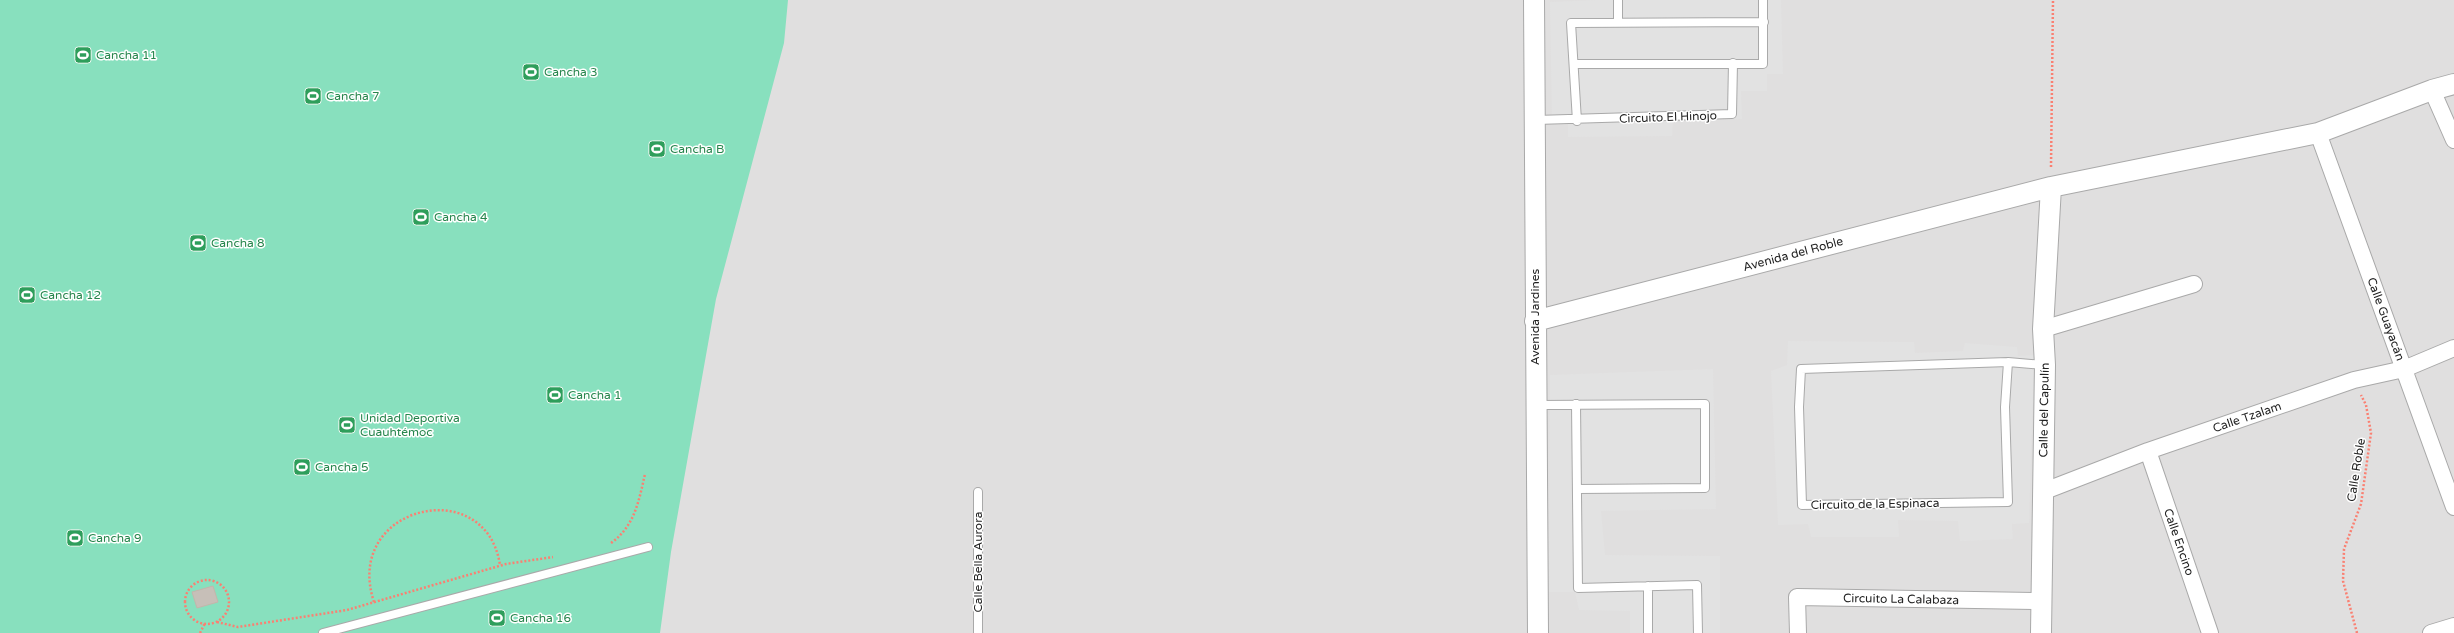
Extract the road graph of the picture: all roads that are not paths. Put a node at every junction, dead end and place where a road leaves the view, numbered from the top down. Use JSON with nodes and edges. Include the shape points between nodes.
{"nodes":[{"id":1,"x":1534,"y":0,"type":"edge"},
{"id":2,"x":1618,"y":0,"type":"edge"},
{"id":3,"x":1763,"y":0,"type":"edge"},
{"id":4,"x":1618,"y":22,"type":"junction"},
{"id":5,"x":1764,"y":22,"type":"junction"},
{"id":6,"x":1574,"y":64,"type":"junction"},
{"id":7,"x":1733,"y":64,"type":"junction"},
{"id":8,"x":2454,"y":84,"type":"edge"},
{"id":9,"x":2432,"y":90,"type":"junction"},
{"id":10,"x":1535,"y":120,"type":"junction"},
{"id":11,"x":1577,"y":121,"type":"junction"},
{"id":12,"x":2318,"y":133,"type":"junction"},
{"id":13,"x":2454,"y":140,"type":"edge"},
{"id":14,"x":2050,"y":187,"type":"junction"},
{"id":15,"x":2194,"y":284,"type":"dead end"},
{"id":16,"x":1535,"y":321,"type":"junction"},
{"id":17,"x":2043,"y":329,"type":"junction"},
{"id":18,"x":2454,"y":348,"type":"edge"},
{"id":19,"x":2008,"y":362,"type":"junction"},
{"id":20,"x":2045,"y":365,"type":"junction"},
{"id":21,"x":2404,"y":369,"type":"junction"},
{"id":22,"x":1536,"y":404,"type":"junction"},
{"id":23,"x":1576,"y":404,"type":"junction"},
{"id":24,"x":2148,"y":451,"type":"junction"},
{"id":25,"x":1577,"y":489,"type":"junction"},
{"id":26,"x":978,"y":492,"type":"dead end"},
{"id":27,"x":2042,"y":492,"type":"junction"},
{"id":28,"x":2454,"y":506,"type":"edge"},
{"id":29,"x":648,"y":547,"type":"dead end"},
{"id":30,"x":1648,"y":586,"type":"junction"},
{"id":31,"x":2040,"y":601,"type":"junction"},
{"id":32,"x":2454,"y":626,"type":"edge"},
{"id":33,"x":323,"y":633,"type":"edge"},
{"id":34,"x":978,"y":633,"type":"edge"},
{"id":35,"x":1538,"y":633,"type":"edge"},
{"id":36,"x":1648,"y":633,"type":"edge"},
{"id":37,"x":1698,"y":633,"type":"edge"},
{"id":38,"x":1798,"y":633,"type":"edge"},
{"id":39,"x":2041,"y":633,"type":"edge"},
{"id":40,"x":2210,"y":633,"type":"edge"},
{"id":41,"x":2431,"y":633,"type":"edge"}],
"edges":[{"from":1,"to":10,"type":"street","name":"Avenida Jardines"},
{"from":2,"to":4,"type":"lane"},
{"from":3,"to":5,"type":"lane"},
{"from":4,"to":5,"type":"lane"},
{"from":4,"to":6,"type":"lane","via":[[1571,22]]},
{"from":5,"to":7,"type":"lane","via":[[1763,64]]},
{"from":6,"to":7,"type":"lane"},
{"from":6,"to":11,"type":"lane"},
{"from":7,"to":11,"type":"lane","name":"Circuito El Hinojo","via":[[1732,114]]},
{"from":8,"to":9,"type":"street","name":"Avenida del Roble"},
{"from":9,"to":12,"type":"street","name":"Avenida del Roble"},
{"from":9,"to":13,"type":"street"},
{"from":10,"to":11,"type":"lane","name":"Circuito El Hinojo"},
{"from":10,"to":16,"type":"street","name":"Avenida Jardines"},
{"from":12,"to":14,"type":"street","name":"Avenida del Roble"},
{"from":12,"to":21,"type":"street","name":"Calle Guayacán"},
{"from":14,"to":16,"type":"street","name":"Avenida del Roble"},
{"from":14,"to":17,"type":"street","name":"Calle del Capulín"},
{"from":15,"to":17,"type":"street"},
{"from":16,"to":22,"type":"street","name":"Avenida Jardines"},
{"from":17,"to":20,"type":"street","name":"Calle del Capulín"},
{"from":18,"to":21,"type":"street","name":"Calle Tzalam"},
{"from":19,"to":19,"type":"lane","name":"Circuito de la Espinaca","via":[[2005,407],[2008,502],[1802,505],[1799,407],[1801,369]]},
{"from":19,"to":20,"type":"lane","name":"Circuito de la Espinaca"},
{"from":20,"to":27,"type":"street","name":"Calle del Capulín"},
{"from":21,"to":24,"type":"street","name":"Calle Tzalam","via":[[2354,380]]},
{"from":21,"to":28,"type":"street","name":"Calle Guayacán"},
{"from":22,"to":23,"type":"lane"},
{"from":22,"to":35,"type":"street","name":"Avenida Jardines"},
{"from":23,"to":25,"type":"lane"},
{"from":23,"to":25,"type":"lane","via":[[1705,404],[1705,488]]},
{"from":24,"to":27,"type":"street","name":"Calle Tzalam"},
{"from":24,"to":40,"type":"street","name":"Calle Encino"},
{"from":25,"to":30,"type":"lane","via":[[1578,588]]},
{"from":26,"to":34,"type":"lane","name":"Calle Bella Aurora"},
{"from":27,"to":31,"type":"street","name":"Calle del Capulín"},
{"from":29,"to":33,"type":"lane"},
{"from":30,"to":36,"type":"lane"},
{"from":30,"to":37,"type":"lane","via":[[1697,585]]},
{"from":31,"to":38,"type":"street","name":"Circuito La Calabaza","via":[[1797,597]]},
{"from":31,"to":39,"type":"street","name":"Calle del Capulín"},
{"from":32,"to":41,"type":"street"}]}
